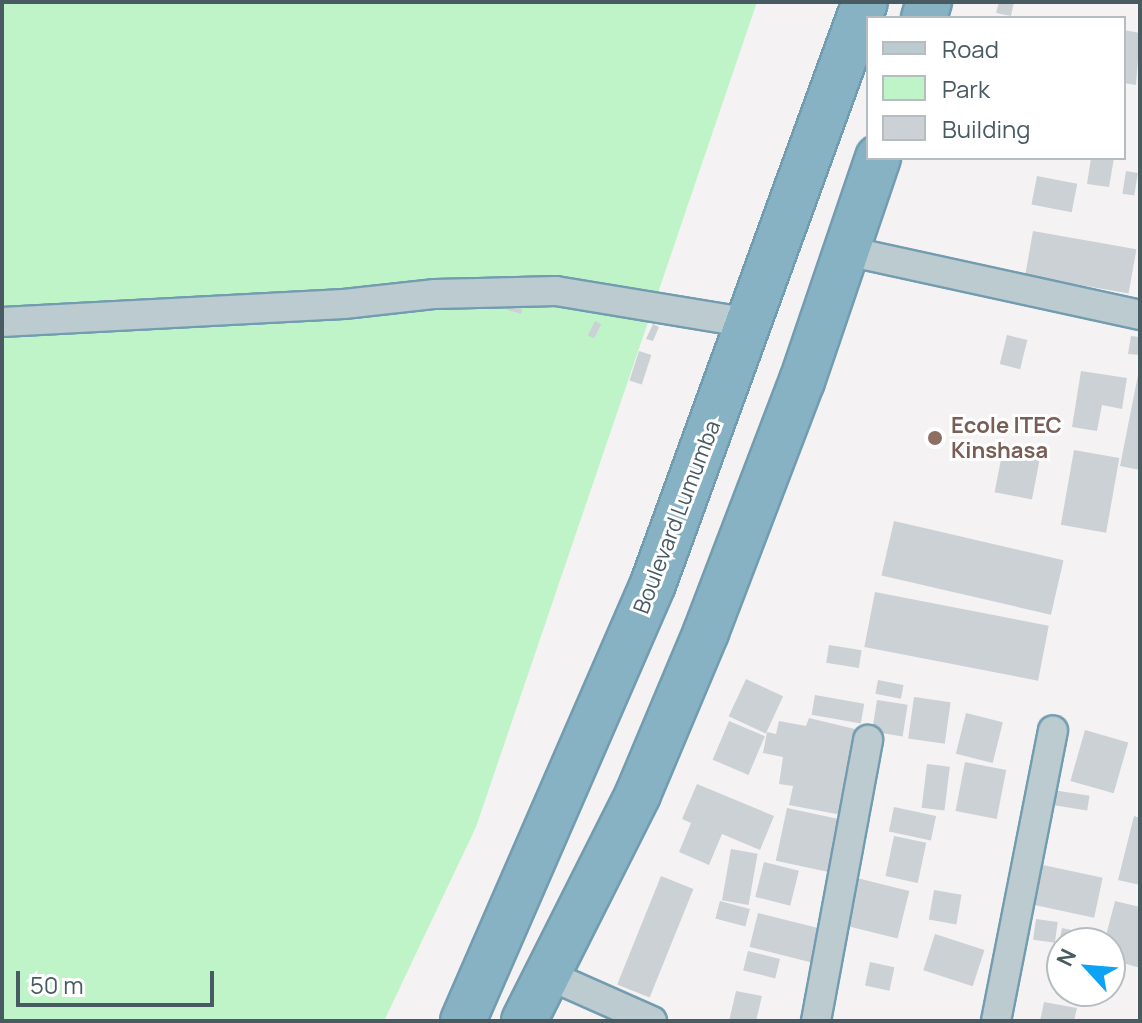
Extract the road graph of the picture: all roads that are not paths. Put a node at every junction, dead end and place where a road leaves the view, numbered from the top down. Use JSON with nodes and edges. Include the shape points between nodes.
{"nodes":[{"id":1,"x":865,"y":2,"type":"edge"},
{"id":2,"x":877,"y":160,"type":"edge"},
{"id":3,"x":847,"y":251,"type":"junction"},
{"id":4,"x":1140,"y":315,"type":"edge"},
{"id":5,"x":2,"y":322,"type":"edge"},
{"id":6,"x":750,"y":323,"type":"junction"},
{"id":7,"x":1053,"y":731,"type":"dead end"},
{"id":8,"x":868,"y":740,"type":"dead end"},
{"id":9,"x":546,"y":974,"type":"junction"},
{"id":10,"x":463,"y":1021,"type":"edge"},
{"id":11,"x":524,"y":1021,"type":"edge"},
{"id":12,"x":652,"y":1021,"type":"edge"},
{"id":13,"x":816,"y":1021,"type":"edge"},
{"id":14,"x":996,"y":1021,"type":"edge"}],
"edges":[{"from":1,"to":6,"type":"highway","name":"Boulevard Lumumba"},
{"from":2,"to":3,"type":"highway"},
{"from":3,"to":4,"type":"street"},
{"from":3,"to":9,"type":"highway","via":[[706,632],[638,794]]},
{"from":5,"to":6,"type":"street","via":[[556,291]]},
{"from":6,"to":10,"type":"highway","name":"Boulevard Lumumba","via":[[653,584]]},
{"from":7,"to":14,"type":"street"},
{"from":8,"to":13,"type":"street"},
{"from":9,"to":11,"type":"highway"},
{"from":9,"to":12,"type":"street"}]}
